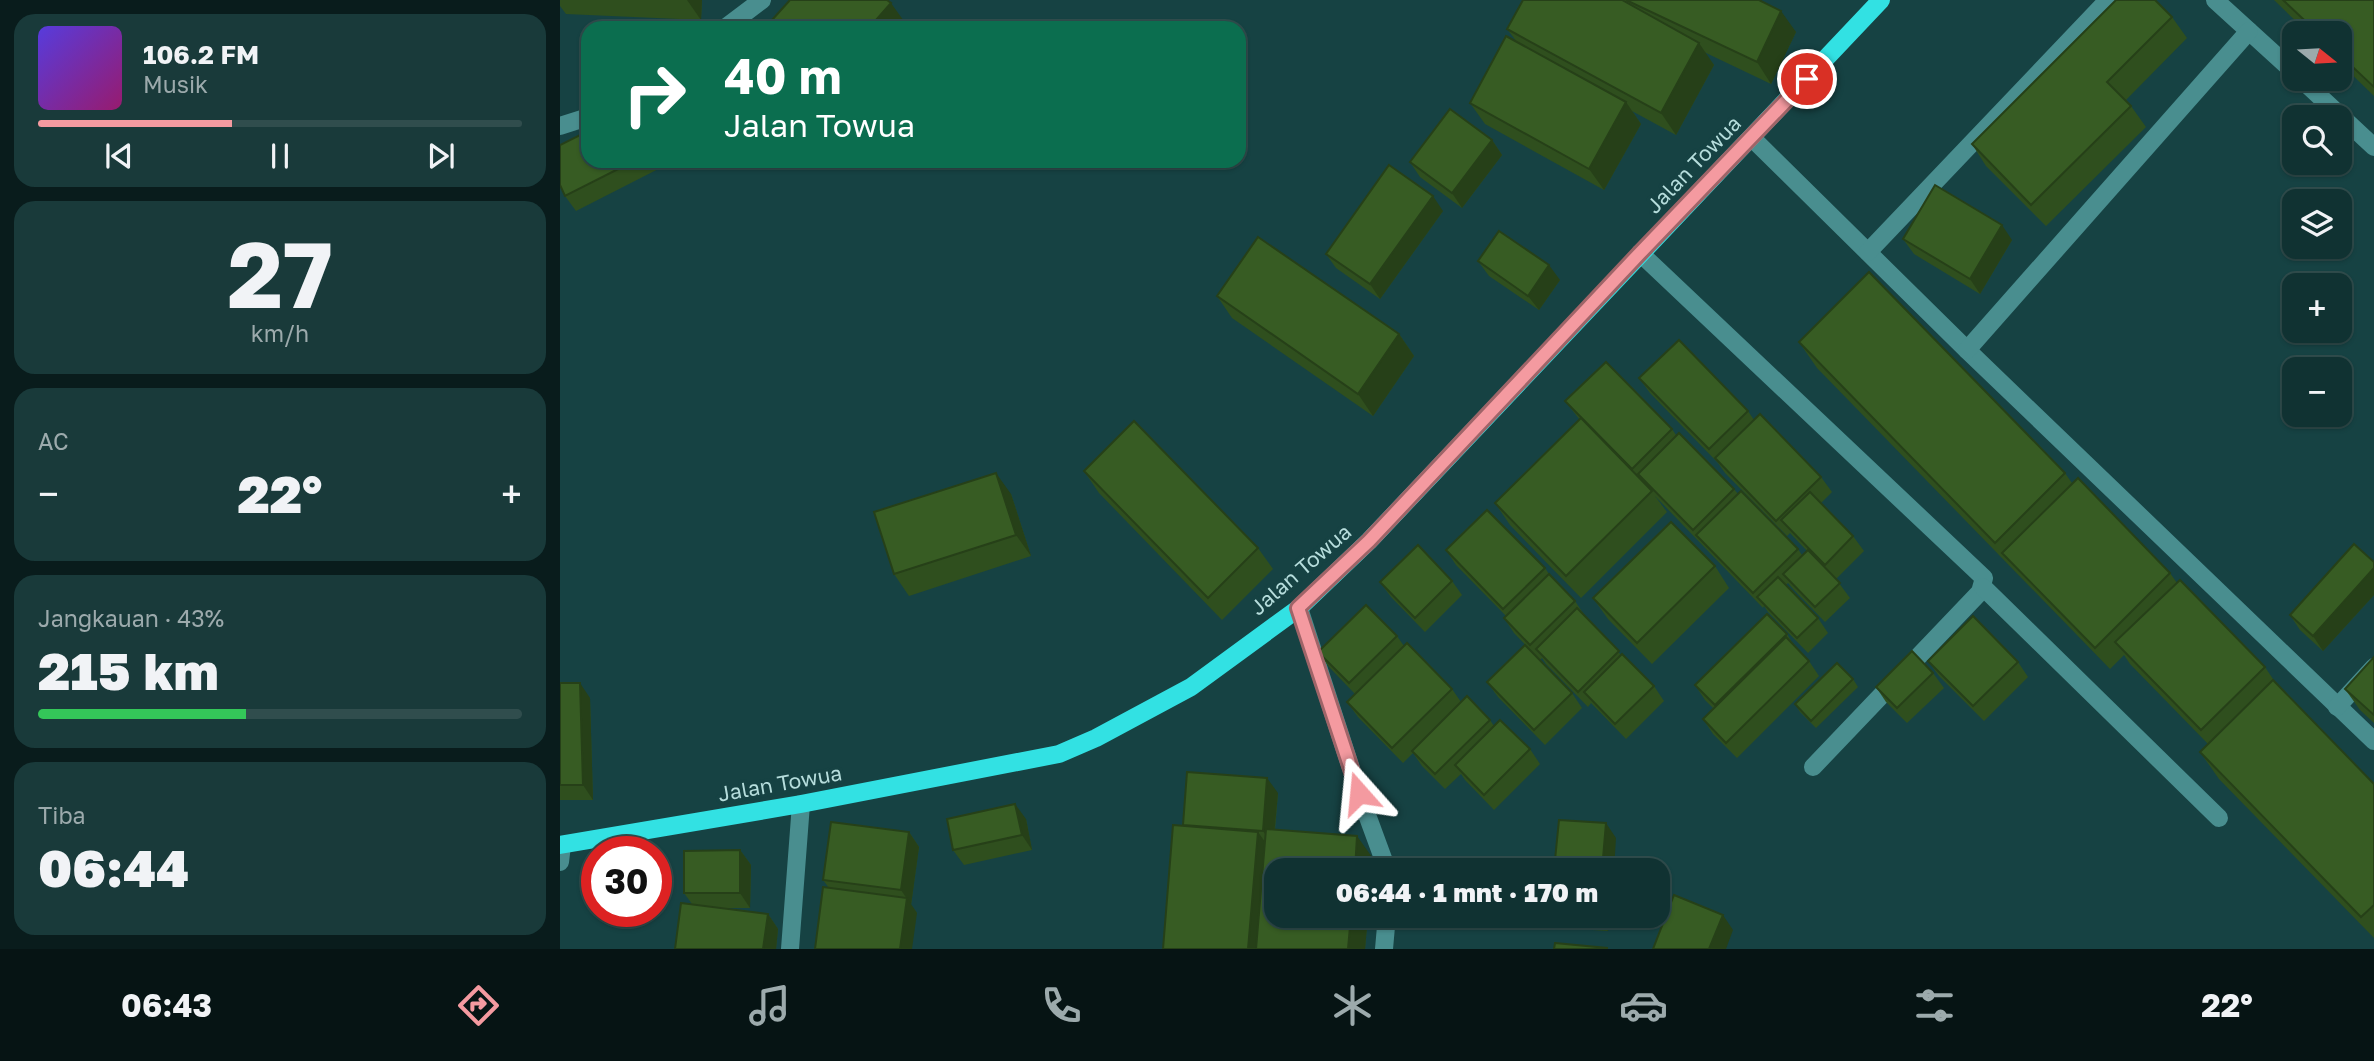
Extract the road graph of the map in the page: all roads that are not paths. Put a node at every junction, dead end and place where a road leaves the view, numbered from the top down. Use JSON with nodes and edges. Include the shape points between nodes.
{"nodes":[{"id":1,"x":762,"y":0,"type":"edge"},
{"id":2,"x":1881,"y":0,"type":"edge"},
{"id":3,"x":2108,"y":0,"type":"edge"},
{"id":4,"x":2215,"y":0,"type":"edge"},
{"id":5,"x":734,"y":21,"type":"edge"},
{"id":6,"x":2249,"y":31,"type":"junction"},
{"id":7,"x":2282,"y":61,"type":"edge"},
{"id":8,"x":2314,"y":91,"type":"edge"},
{"id":9,"x":581,"y":119,"type":"edge"},
{"id":10,"x":560,"y":126,"type":"edge"},
{"id":11,"x":1752,"y":138,"type":"junction"},
{"id":12,"x":2374,"y":147,"type":"edge"},
{"id":13,"x":1868,"y":252,"type":"junction"},
{"id":14,"x":1640,"y":253,"type":"junction"},
{"id":15,"x":1967,"y":350,"type":"junction"},
{"id":16,"x":1983,"y":587,"type":"junction"},
{"id":17,"x":1298,"y":608,"type":"junction"},
{"id":18,"x":2374,"y":667,"type":"edge"},
{"id":19,"x":2337,"y":707,"type":"junction"},
{"id":20,"x":2374,"y":741,"type":"edge"},
{"id":21,"x":1813,"y":768,"type":"dead end"},
{"id":22,"x":801,"y":804,"type":"junction"},
{"id":23,"x":2219,"y":818,"type":"dead end"},
{"id":24,"x":561,"y":851,"type":"edge"},
{"id":25,"x":1383,"y":858,"type":"edge"},
{"id":26,"x":1386,"y":928,"type":"edge"},
{"id":27,"x":790,"y":949,"type":"edge"},
{"id":28,"x":1384,"y":949,"type":"edge"}],
"edges":[{"from":1,"to":5,"type":"street"},
{"from":2,"to":11,"type":"main road","name":"Jalan Towua"},
{"from":3,"to":13,"type":"street"},
{"from":4,"to":6,"type":"street"},
{"from":6,"to":7,"type":"street"},
{"from":6,"to":15,"type":"street"},
{"from":8,"to":12,"type":"street"},
{"from":9,"to":10,"type":"street"},
{"from":11,"to":13,"type":"street"},
{"from":11,"to":14,"type":"main road","name":"Jalan Towua"},
{"from":13,"to":15,"type":"street"},
{"from":14,"to":16,"type":"street","via":[[1984,578]]},
{"from":14,"to":17,"type":"main road","name":"Jalan Towua","via":[[1369,541]]},
{"from":15,"to":19,"type":"street"},
{"from":16,"to":21,"type":"street"},
{"from":16,"to":23,"type":"street"},
{"from":17,"to":22,"type":"main road","name":"Jalan Towua","via":[[1191,687],[1059,754]]},
{"from":17,"to":25,"type":"street"},
{"from":18,"to":19,"type":"street"},
{"from":19,"to":20,"type":"street"},
{"from":22,"to":24,"type":"main road","name":"Jalan Towua"},
{"from":22,"to":27,"type":"street"},
{"from":26,"to":28,"type":"street"}]}
